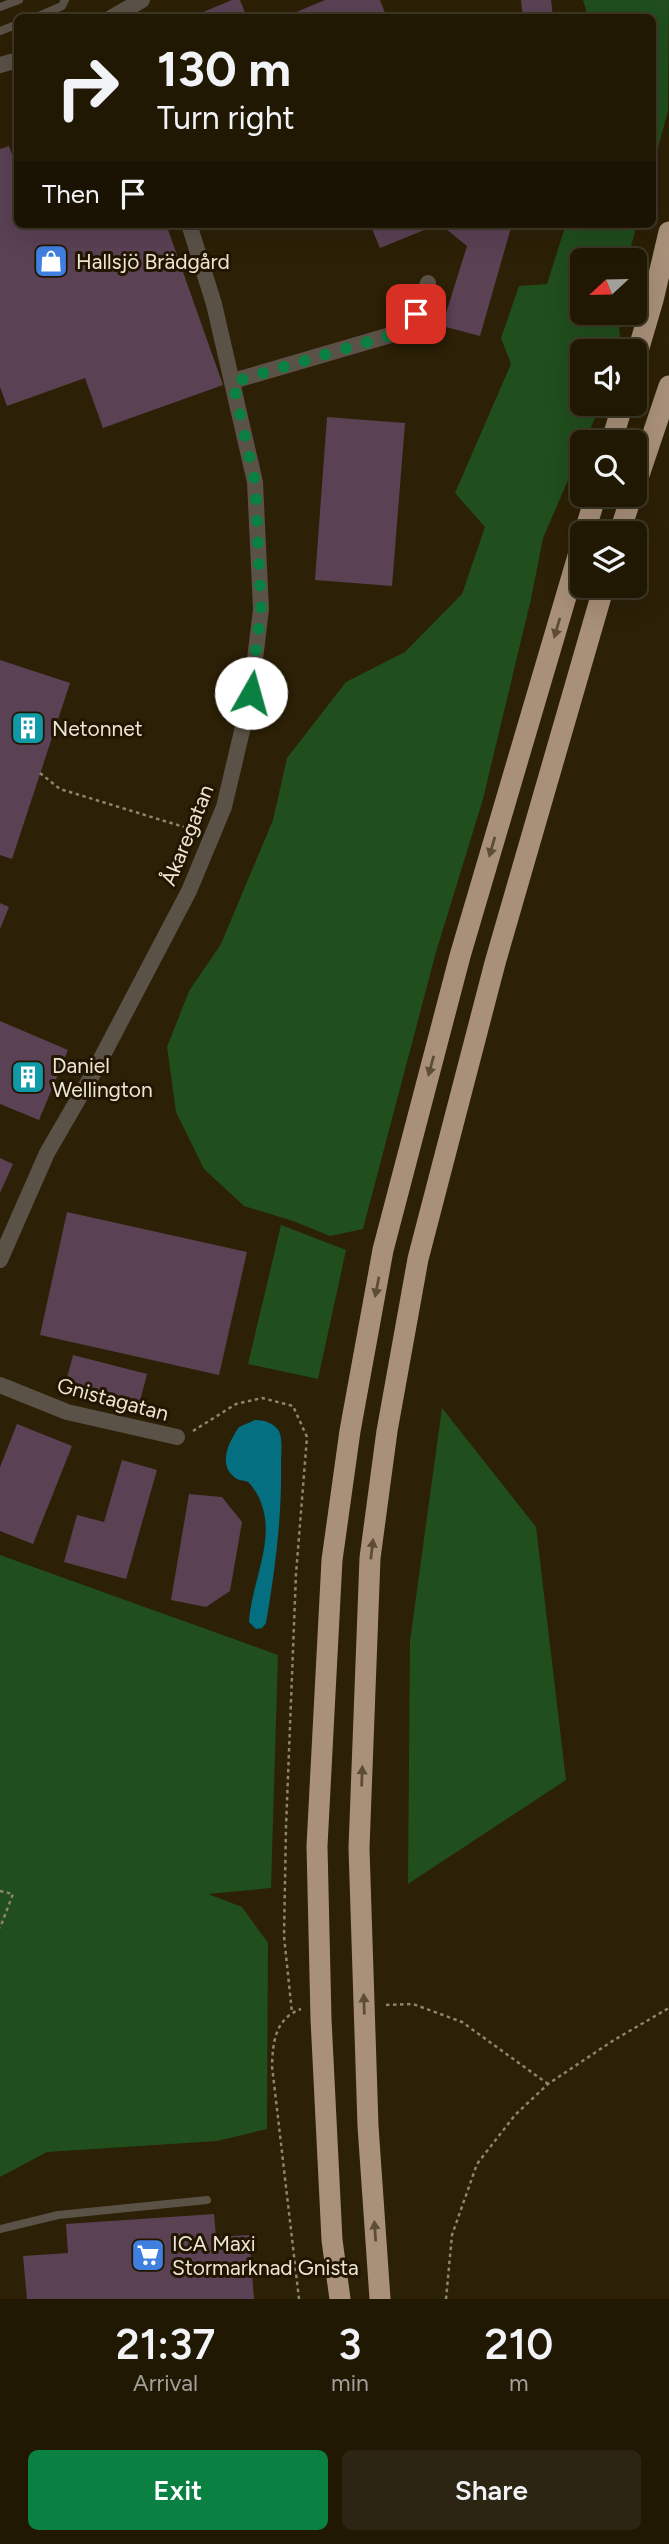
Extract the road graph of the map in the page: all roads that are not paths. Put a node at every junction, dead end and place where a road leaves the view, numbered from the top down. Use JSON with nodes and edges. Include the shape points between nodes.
{"nodes":[{"id":1,"x":19,"y":0,"type":"edge"},
{"id":2,"x":65,"y":0,"type":"edge"},
{"id":3,"x":142,"y":0,"type":"edge"},
{"id":4,"x":0,"y":7,"type":"edge"},
{"id":5,"x":43,"y":14,"type":"edge"},
{"id":6,"x":118,"y":14,"type":"edge"},
{"id":7,"x":190,"y":228,"type":"edge"},
{"id":8,"x":669,"y":232,"type":"edge"},
{"id":9,"x":428,"y":283,"type":"dead end"},
{"id":10,"x":641,"y":339,"type":"edge"},
{"id":11,"x":233,"y":382,"type":"junction"},
{"id":12,"x":669,"y":386,"type":"edge"},
{"id":13,"x":647,"y":451,"type":"edge"},
{"id":14,"x":570,"y":583,"type":"edge"},
{"id":15,"x":601,"y":598,"type":"edge"},
{"id":16,"x":0,"y":1260,"type":"edge"},
{"id":17,"x":0,"y":1385,"type":"edge"},
{"id":18,"x":177,"y":1437,"type":"road end"},
{"id":19,"x":207,"y":2200,"type":"dead end"},
{"id":20,"x":0,"y":2229,"type":"edge"},
{"id":21,"x":340,"y":2299,"type":"edge"},
{"id":22,"x":380,"y":2299,"type":"edge"}],
"edges":[{"from":1,"to":4,"type":"lane"},
{"from":2,"to":5,"type":"lane"},
{"from":3,"to":6,"type":"street"},
{"from":7,"to":11,"type":"street","name":"Åkaregatan"},
{"from":8,"to":10,"type":"highway"},
{"from":9,"to":11,"type":"street","via":[[416,314],[394,334]]},
{"from":11,"to":16,"type":"street","name":"Åkaregatan","via":[[255,482],[261,609],[251,693],[224,807],[189,891],[47,1153]]},
{"from":12,"to":13,"type":"highway"},
{"from":14,"to":21,"type":"highway","one_way":true,"via":[[460,956],[383,1250],[337,1521],[317,1846],[332,2240]]},
{"from":22,"to":15,"type":"highway","one_way":true,"via":[[368,2126],[359,1848],[370,1558],[418,1259],[495,963]]},
{"from":17,"to":18,"type":"street","name":"Gnistagatan","via":[[67,1412]]},
{"from":19,"to":20,"type":"lane","via":[[58,2215]]}]}
